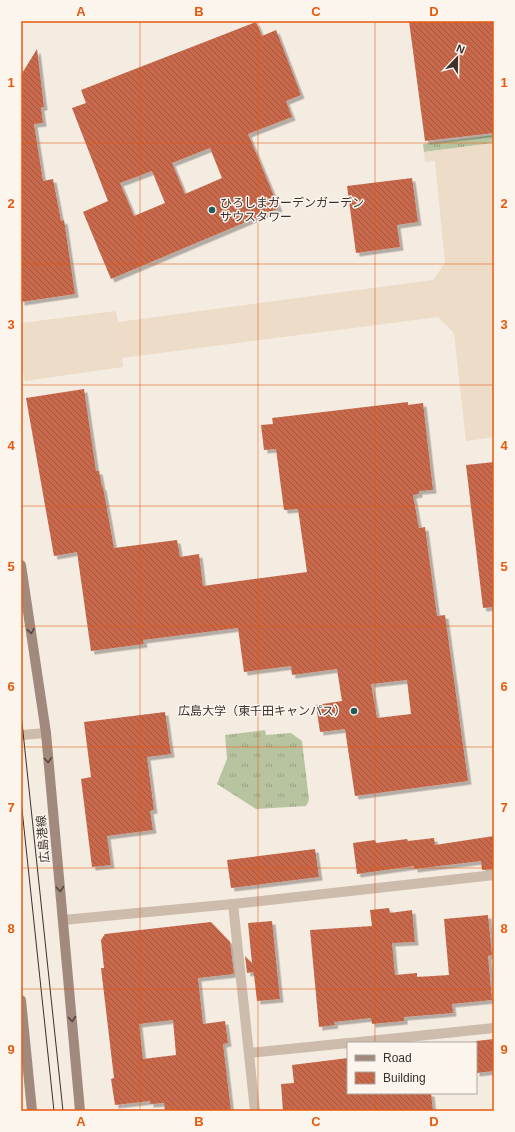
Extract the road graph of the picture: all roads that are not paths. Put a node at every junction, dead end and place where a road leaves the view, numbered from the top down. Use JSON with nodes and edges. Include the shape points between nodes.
{"nodes":[{"id":1,"x":21,"y":565,"type":"edge"},
{"id":2,"x":46,"y":733,"type":"junction"},
{"id":3,"x":21,"y":735,"type":"edge"},
{"id":4,"x":494,"y":875,"type":"edge"},
{"id":5,"x":233,"y":904,"type":"junction"},
{"id":6,"x":63,"y":920,"type":"junction"},
{"id":7,"x":21,"y":1000,"type":"edge"},
{"id":8,"x":494,"y":1028,"type":"edge"},
{"id":9,"x":359,"y":1042,"type":"edge"},
{"id":10,"x":347,"y":1043,"type":"edge"},
{"id":11,"x":248,"y":1053,"type":"junction"},
{"id":12,"x":32,"y":1111,"type":"edge"},
{"id":13,"x":80,"y":1111,"type":"edge"},
{"id":14,"x":255,"y":1111,"type":"edge"}],
"edges":[{"from":1,"to":2,"type":"main road","name":"広島港線","one_way":true},
{"from":2,"to":3,"type":"street"},
{"from":2,"to":6,"type":"main road","name":"広島港線","one_way":true},
{"from":4,"to":5,"type":"street"},
{"from":5,"to":6,"type":"street"},
{"from":5,"to":11,"type":"street"},
{"from":6,"to":13,"type":"main road","name":"広島港線","one_way":true},
{"from":7,"to":12,"type":"main road"},
{"from":8,"to":9,"type":"street"},
{"from":10,"to":11,"type":"street"},
{"from":11,"to":14,"type":"street"}]}
